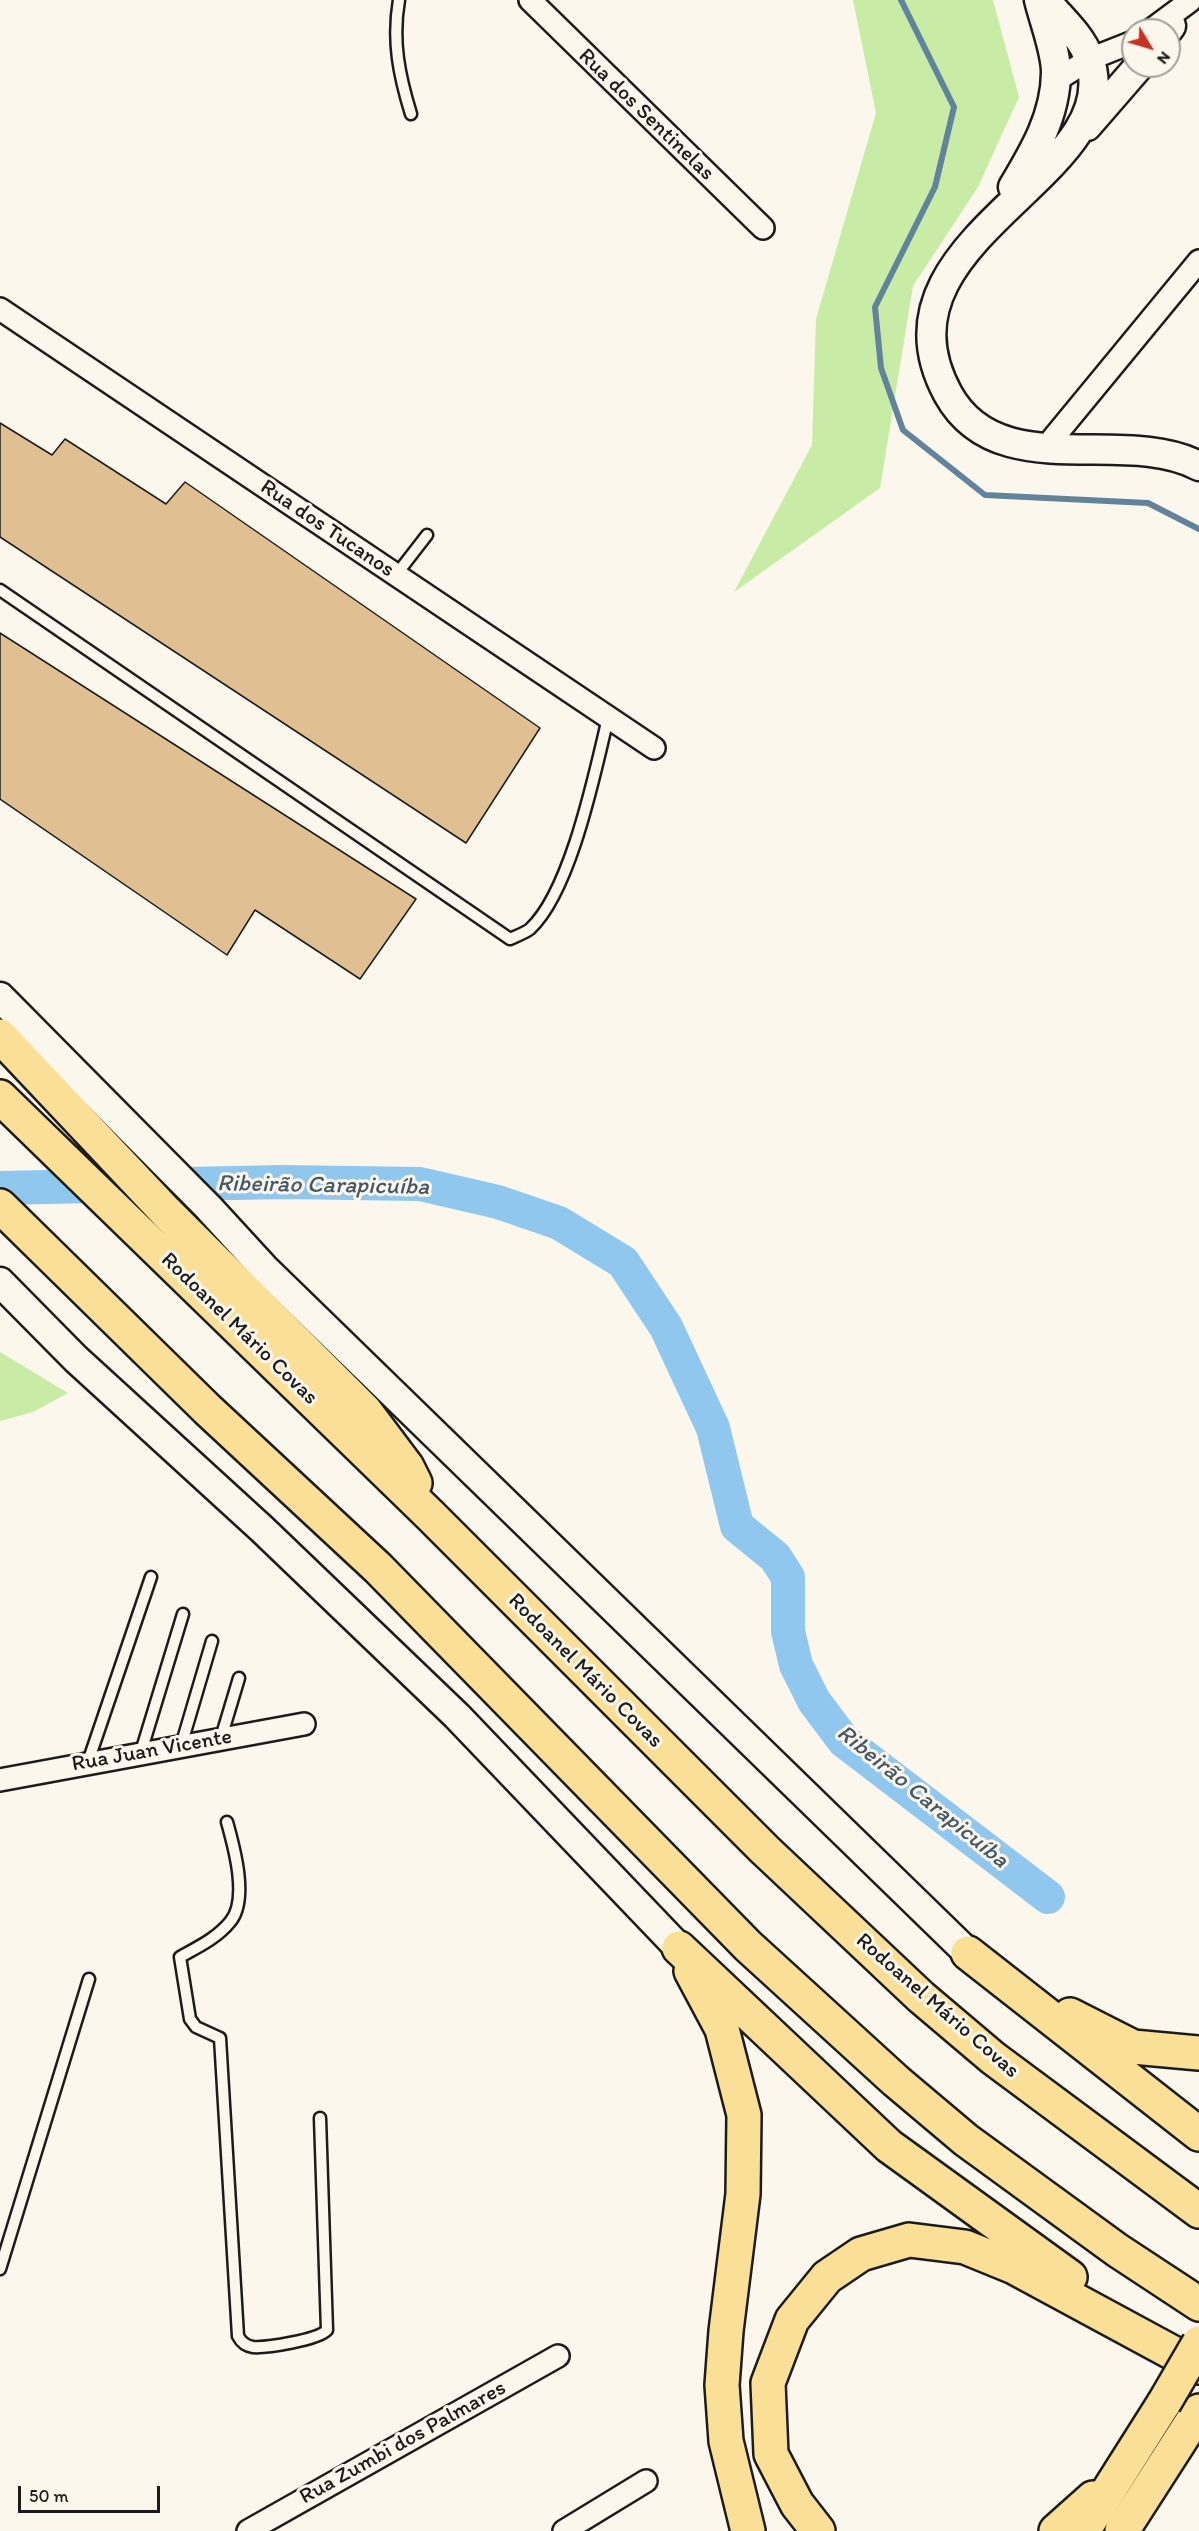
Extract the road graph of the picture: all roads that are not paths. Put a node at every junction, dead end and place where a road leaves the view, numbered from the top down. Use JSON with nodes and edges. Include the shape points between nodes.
{"nodes":[{"id":1,"x":399,"y":0,"type":"edge"},
{"id":2,"x":530,"y":0,"type":"edge"},
{"id":3,"x":1039,"y":0,"type":"edge"},
{"id":4,"x":1046,"y":0,"type":"edge"},
{"id":5,"x":1191,"y":0,"type":"edge"},
{"id":6,"x":1174,"y":18,"type":"edge"},
{"id":7,"x":1121,"y":46,"type":"edge"},
{"id":8,"x":1090,"y":58,"type":"junction"},
{"id":9,"x":1121,"y":71,"type":"edge"},
{"id":10,"x":1128,"y":78,"type":"edge"},
{"id":11,"x":1055,"y":81,"type":"junction"},
{"id":12,"x":1093,"y":96,"type":"junction"},
{"id":13,"x":411,"y":114,"type":"dead end"},
{"id":14,"x":1077,"y":136,"type":"junction"},
{"id":15,"x":994,"y":220,"type":"junction"},
{"id":16,"x":763,"y":228,"type":"dead end"},
{"id":17,"x":1199,"y":261,"type":"edge"},
{"id":18,"x":0,"y":309,"type":"edge"},
{"id":19,"x":1045,"y":448,"type":"junction"},
{"id":20,"x":1199,"y":466,"type":"edge"},
{"id":21,"x":427,"y":535,"type":"dead end"},
{"id":22,"x":396,"y":575,"type":"junction"},
{"id":23,"x":0,"y":590,"type":"edge"},
{"id":24,"x":608,"y":718,"type":"junction"},
{"id":25,"x":654,"y":748,"type":"dead end"},
{"id":26,"x":0,"y":997,"type":"edge"},
{"id":27,"x":0,"y":1036,"type":"edge"},
{"id":28,"x":0,"y":1097,"type":"edge"},
{"id":29,"x":5,"y":1211,"type":"edge"},
{"id":30,"x":0,"y":1282,"type":"edge"},
{"id":31,"x":430,"y":1515,"type":"junction"},
{"id":32,"x":151,"y":1577,"type":"dead end"},
{"id":33,"x":183,"y":1614,"type":"dead end"},
{"id":34,"x":212,"y":1641,"type":"dead end"},
{"id":35,"x":238,"y":1678,"type":"dead end"},
{"id":36,"x":304,"y":1724,"type":"dead end"},
{"id":37,"x":221,"y":1738,"type":"junction"},
{"id":38,"x":181,"y":1746,"type":"junction"},
{"id":39,"x":141,"y":1752,"type":"junction"},
{"id":40,"x":88,"y":1762,"type":"junction"},
{"id":41,"x":0,"y":1780,"type":"edge"},
{"id":42,"x":227,"y":1822,"type":"dead end"},
{"id":43,"x":680,"y":1948,"type":"junction"},
{"id":44,"x":968,"y":1953,"type":"junction"},
{"id":45,"x":89,"y":1979,"type":"dead end"},
{"id":46,"x":1199,"y":2053,"type":"edge"},
{"id":47,"x":320,"y":2118,"type":"dead end"},
{"id":48,"x":1199,"y":2134,"type":"edge"},
{"id":49,"x":1199,"y":2211,"type":"edge"},
{"id":50,"x":0,"y":2269,"type":"edge"},
{"id":51,"x":1199,"y":2304,"type":"edge"},
{"id":52,"x":1199,"y":2343,"type":"edge"},
{"id":53,"x":1165,"y":2347,"type":"junction"},
{"id":54,"x":558,"y":2356,"type":"dead end"},
{"id":55,"x":1199,"y":2367,"type":"edge"},
{"id":56,"x":1196,"y":2415,"type":"edge"},
{"id":57,"x":1126,"y":2465,"type":"junction"},
{"id":58,"x":646,"y":2481,"type":"dead end"},
{"id":59,"x":248,"y":2531,"type":"edge"},
{"id":60,"x":564,"y":2531,"type":"edge"},
{"id":61,"x":748,"y":2531,"type":"edge"},
{"id":62,"x":818,"y":2531,"type":"edge"},
{"id":63,"x":1056,"y":2531,"type":"edge"},
{"id":64,"x":1083,"y":2531,"type":"edge"},
{"id":65,"x":1122,"y":2531,"type":"edge"}],
"edges":[{"from":1,"to":13,"type":"lane","via":[[396,56]]},
{"from":2,"to":16,"type":"street","name":"Rua dos Sentinelas"},
{"from":3,"to":11,"type":"main road"},
{"from":4,"to":8,"type":"main road"},
{"from":5,"to":6,"type":"street"},
{"from":7,"to":8,"type":"street"},
{"from":8,"to":11,"type":"street"},
{"from":8,"to":12,"type":"main road"},
{"from":9,"to":12,"type":"street"},
{"from":10,"to":14,"type":"main road"},
{"from":11,"to":15,"type":"main road","via":[[1040,142]]},
{"from":12,"to":14,"type":"main road"},
{"from":14,"to":15,"type":"main road"},
{"from":15,"to":19,"type":"main road","via":[[946,279],[932,312],[931,341],[940,379],[952,402],[978,428],[1000,440]]},
{"from":17,"to":19,"type":"street"},
{"from":18,"to":22,"type":"street","name":"Rua dos Tucanos"},
{"from":19,"to":20,"type":"main road","via":[[1130,450],[1182,457]]},
{"from":21,"to":22,"type":"lane"},
{"from":22,"to":24,"type":"street","name":"Rua dos Tucanos"},
{"from":23,"to":24,"type":"lane","via":[[510,939],[530,929],[550,900],[570,856],[589,799]]},
{"from":24,"to":25,"type":"street","name":"Rua dos Tucanos"},
{"from":26,"to":44,"type":"main road","via":[[264,1268]]},
{"from":27,"to":31,"type":"highway","via":[[166,1212],[365,1411],[407,1467]]},
{"from":28,"to":31,"type":"highway","name":"Rodoanel Mário Covas"},
{"from":29,"to":51,"type":"highway","via":[[208,1410],[378,1568],[748,1946],[826,2018],[966,2140]]},
{"from":30,"to":43,"type":"main road","via":[[76,1359],[262,1529],[457,1716]]},
{"from":31,"to":49,"type":"highway","name":"Rodoanel Mário Covas","via":[[765,1850],[921,1996],[993,2058]]},
{"from":32,"to":40,"type":"lane"},
{"from":33,"to":39,"type":"lane"},
{"from":34,"to":38,"type":"lane"},
{"from":35,"to":37,"type":"lane"},
{"from":36,"to":37,"type":"street","name":"Rua Juan Vicente"},
{"from":37,"to":38,"type":"street","name":"Rua Juan Vicente"},
{"from":38,"to":39,"type":"street","name":"Rua Juan Vicente"},
{"from":39,"to":40,"type":"street","name":"Rua Juan Vicente"},
{"from":40,"to":41,"type":"street","name":"Rua Juan Vicente"},
{"from":42,"to":47,"type":"lane","via":[[237,1865],[239,1902],[231,1921],[206,1943],[180,1957],[190,2019],[196,2027],[220,2038],[238,2336],[246,2345],[284,2343],[321,2336],[327,2330]]},
{"from":43,"to":53,"type":"highway","via":[[889,2146]]},
{"from":43,"to":61,"type":"highway","via":[[722,2029],[744,2115],[743,2194],[722,2385],[726,2441]]},
{"from":44,"to":46,"type":"highway","via":[[1079,2020],[1133,2047]]},
{"from":44,"to":48,"type":"highway"},
{"from":45,"to":50,"type":"lane"},
{"from":52,"to":57,"type":"highway","bridge":true},
{"from":53,"to":55,"type":"highway"},
{"from":53,"to":62,"type":"highway","via":[[1014,2267],[965,2247],[909,2240],[861,2254],[827,2277],[792,2320],[768,2383],[771,2454],[796,2504]]},
{"from":54,"to":59,"type":"street","name":"Rua Zumbi dos Palmares"},
{"from":56,"to":65,"type":"highway"},
{"from":57,"to":63,"type":"highway"},
{"from":57,"to":64,"type":"highway"},
{"from":58,"to":60,"type":"street"}]}
